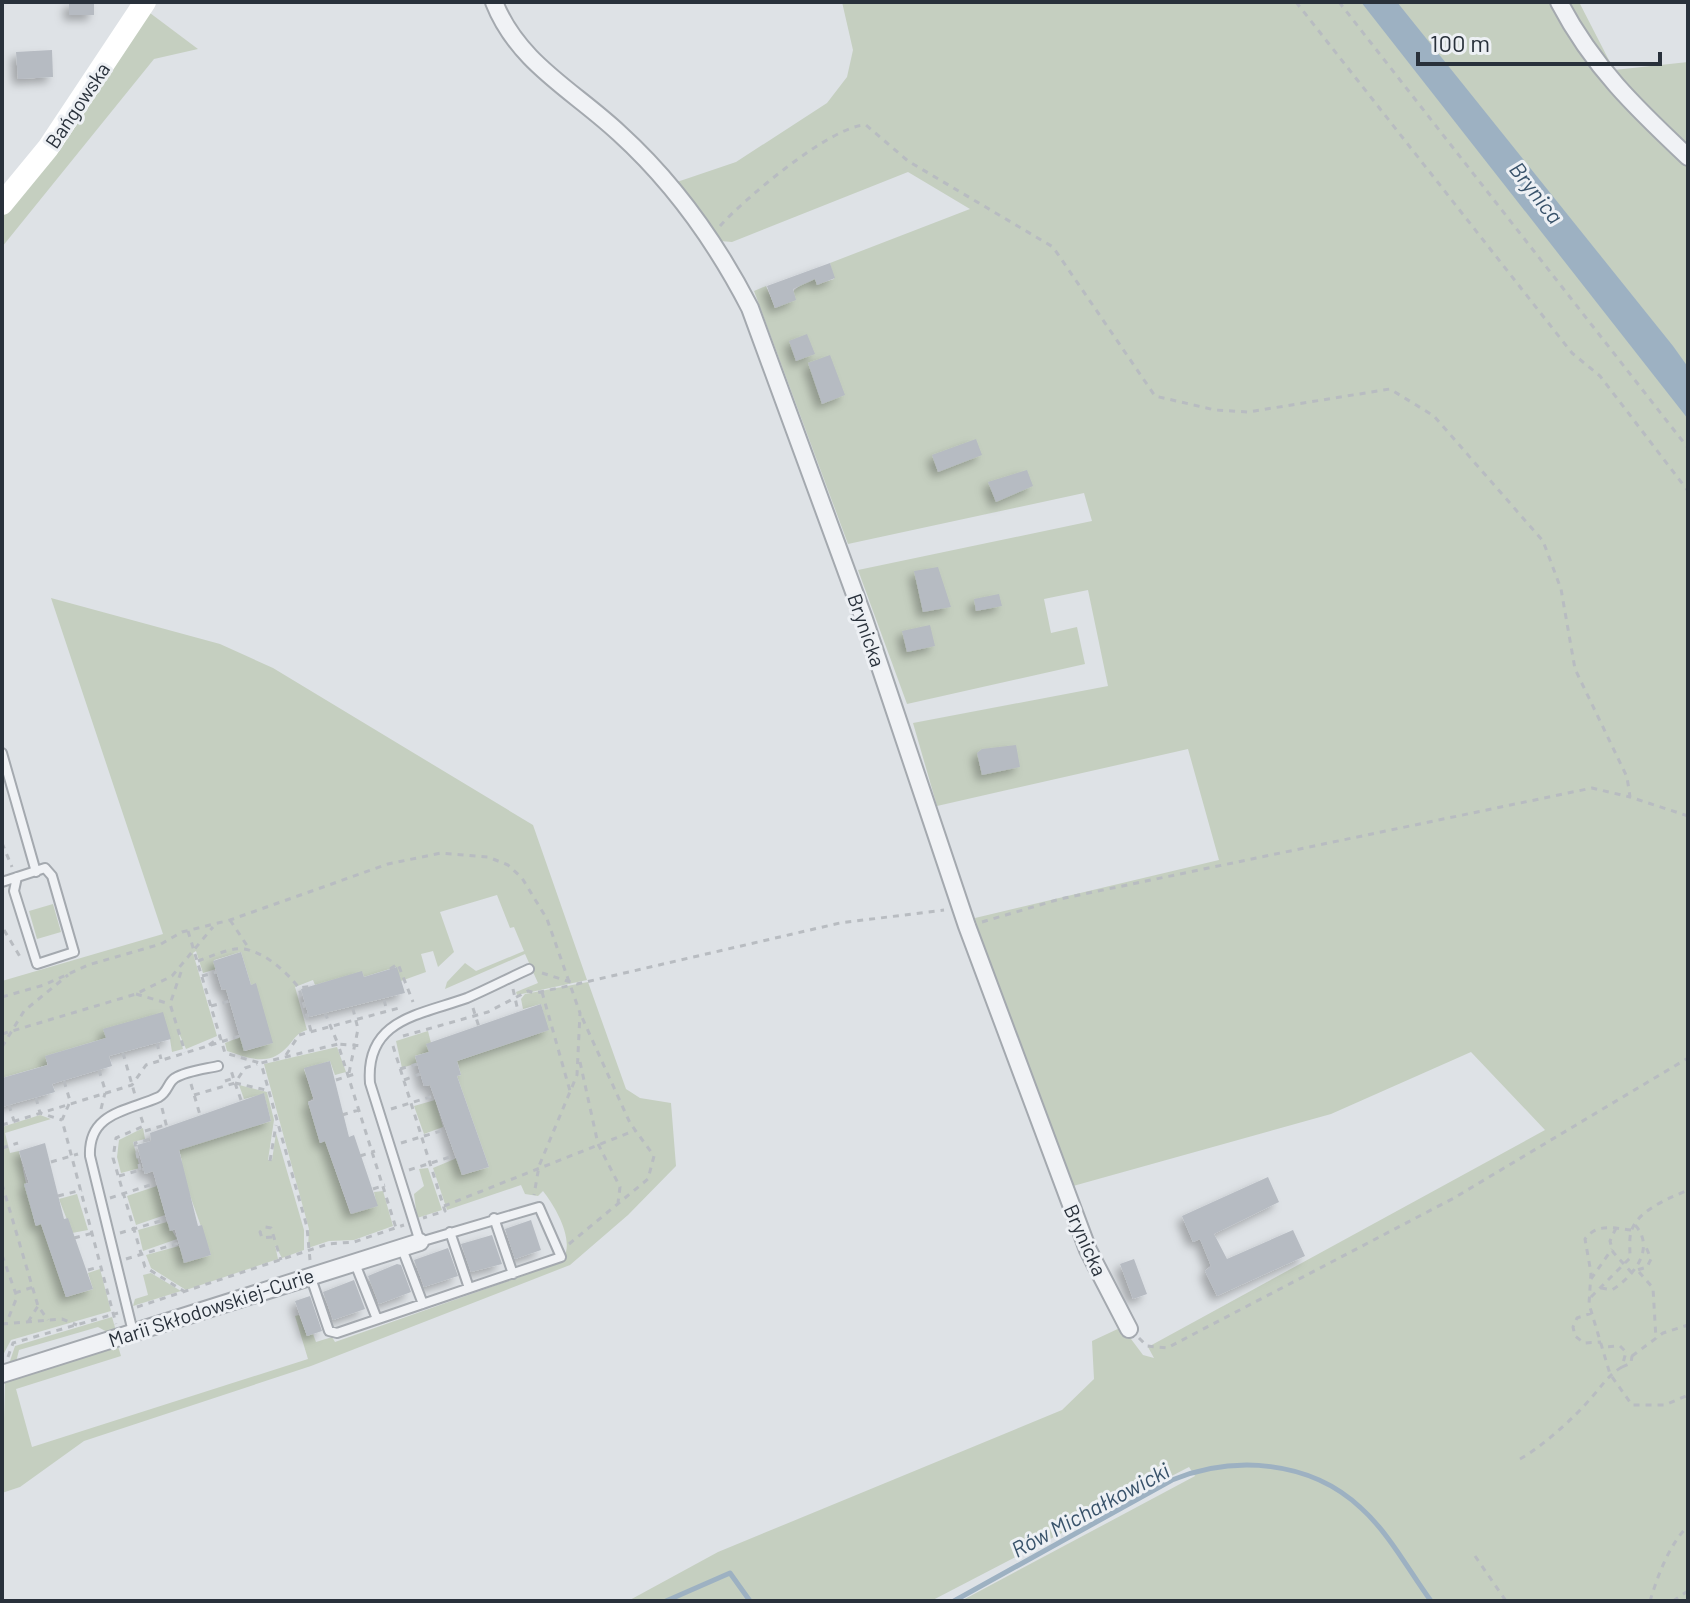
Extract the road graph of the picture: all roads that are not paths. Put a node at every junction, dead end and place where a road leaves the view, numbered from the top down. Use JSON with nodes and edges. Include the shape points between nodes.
{"nodes":[{"id":1,"x":145,"y":2,"type":"edge"},
{"id":2,"x":494,"y":2,"type":"edge"},
{"id":3,"x":1559,"y":2,"type":"edge"},
{"id":4,"x":1688,"y":157,"type":"edge"},
{"id":5,"x":2,"y":204,"type":"edge"},
{"id":6,"x":2,"y":753,"type":"edge"},
{"id":7,"x":5,"y":775,"type":"edge"},
{"id":8,"x":36,"y":872,"type":"junction"},
{"id":9,"x":17,"y":877,"type":"junction"},
{"id":10,"x":2,"y":882,"type":"edge"},
{"id":11,"x":529,"y":969,"type":"road end"},
{"id":12,"x":218,"y":1066,"type":"dead end"},
{"id":13,"x":494,"y":1218,"type":"junction"},
{"id":14,"x":450,"y":1232,"type":"junction"},
{"id":15,"x":420,"y":1242,"type":"junction"},
{"id":16,"x":400,"y":1245,"type":"junction"},
{"id":17,"x":354,"y":1261,"type":"junction"},
{"id":18,"x":513,"y":1274,"type":"junction"},
{"id":19,"x":310,"y":1275,"type":"junction"},
{"id":20,"x":469,"y":1288,"type":"junction"},
{"id":21,"x":423,"y":1304,"type":"junction"},
{"id":22,"x":377,"y":1319,"type":"junction"},
{"id":23,"x":1129,"y":1329,"type":"road end"},
{"id":24,"x":134,"y":1333,"type":"junction"},
{"id":25,"x":2,"y":1374,"type":"edge"}],
"edges":[{"from":1,"to":5,"type":"street","name":"Bańgowska","via":[[48,148]]},
{"from":2,"to":23,"type":"street","name":"Brynicka","via":[[519,49],[672,185],[750,308],[864,619],[960,908],[1083,1237]]},
{"from":3,"to":4,"type":"street","via":[[1619,92]]},
{"from":6,"to":7,"type":"lane"},
{"from":7,"to":8,"type":"lane"},
{"from":8,"to":9,"type":"lane"},
{"from":8,"to":9,"type":"lane","via":[[45,868],[52,876],[74,952],[37,964],[14,891]]},
{"from":9,"to":10,"type":"lane"},
{"from":11,"to":15,"type":"lane","via":[[402,1021],[369,1065],[370,1083]]},
{"from":12,"to":24,"type":"lane","via":[[173,1078],[166,1093],[102,1121],[90,1143]]},
{"from":13,"to":14,"type":"lane"},
{"from":13,"to":18,"type":"lane"},
{"from":13,"to":18,"type":"lane","via":[[535,1207],[546,1216],[560,1252],[561,1257]]},
{"from":14,"to":15,"type":"lane"},
{"from":14,"to":20,"type":"lane"},
{"from":15,"to":16,"type":"street","name":"Marii Skłodowskiej-Curie"},
{"from":16,"to":17,"type":"street","name":"Marii Skłodowskiej-Curie"},
{"from":16,"to":21,"type":"lane"},
{"from":17,"to":19,"type":"street","name":"Marii Skłodowskiej-Curie"},
{"from":17,"to":22,"type":"lane"},
{"from":18,"to":20,"type":"lane"},
{"from":19,"to":22,"type":"lane","via":[[329,1331]]},
{"from":19,"to":24,"type":"street","name":"Marii Skłodowskiej-Curie"},
{"from":20,"to":21,"type":"lane"},
{"from":21,"to":22,"type":"lane"},
{"from":24,"to":25,"type":"street","name":"Marii Skłodowskiej-Curie"}]}
